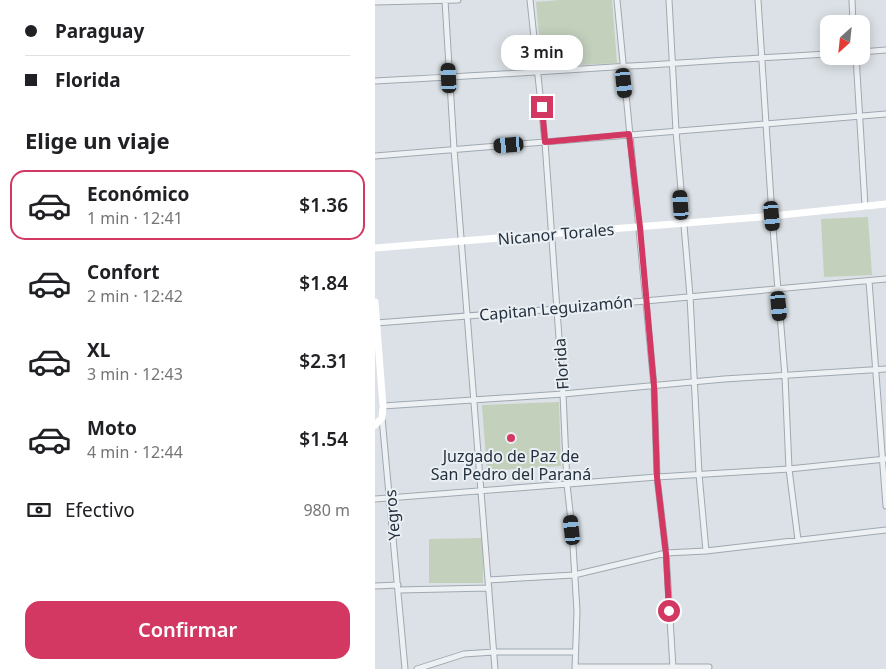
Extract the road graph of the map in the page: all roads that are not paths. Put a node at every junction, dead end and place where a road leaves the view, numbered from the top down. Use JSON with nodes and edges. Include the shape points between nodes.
{"nodes":[{"id":1,"x":445,"y":0,"type":"edge"},
{"id":2,"x":458,"y":0,"type":"edge"},
{"id":3,"x":530,"y":0,"type":"edge"},
{"id":4,"x":617,"y":0,"type":"edge"},
{"id":5,"x":669,"y":0,"type":"edge"},
{"id":6,"x":758,"y":0,"type":"edge"},
{"id":7,"x":852,"y":0,"type":"edge"},
{"id":8,"x":375,"y":2,"type":"edge"},
{"id":9,"x":853,"y":15,"type":"edge"},
{"id":10,"x":886,"y":50,"type":"edge"},
{"id":11,"x":870,"y":51,"type":"edge"},
{"id":12,"x":820,"y":55,"type":"edge"},
{"id":13,"x":761,"y":58,"type":"junction"},
{"id":14,"x":672,"y":62,"type":"junction"},
{"id":15,"x":856,"y":65,"type":"edge"},
{"id":16,"x":623,"y":66,"type":"junction"},
{"id":17,"x":538,"y":72,"type":"junction"},
{"id":18,"x":449,"y":78,"type":"junction"},
{"id":19,"x":375,"y":80,"type":"edge"},
{"id":20,"x":886,"y":114,"type":"edge"},
{"id":21,"x":859,"y":116,"type":"junction"},
{"id":22,"x":766,"y":123,"type":"junction"},
{"id":23,"x":676,"y":131,"type":"junction"},
{"id":24,"x":629,"y":134,"type":"junction"},
{"id":25,"x":545,"y":142,"type":"junction"},
{"id":26,"x":454,"y":149,"type":"junction"},
{"id":27,"x":375,"y":156,"type":"edge"},
{"id":28,"x":885,"y":204,"type":"edge"},
{"id":29,"x":865,"y":206,"type":"junction"},
{"id":30,"x":772,"y":216,"type":"junction"},
{"id":31,"x":683,"y":223,"type":"junction"},
{"id":32,"x":640,"y":227,"type":"junction"},
{"id":33,"x":552,"y":234,"type":"junction"},
{"id":34,"x":462,"y":241,"type":"junction"},
{"id":35,"x":375,"y":248,"type":"edge"},
{"id":36,"x":886,"y":279,"type":"edge"},
{"id":37,"x":869,"y":281,"type":"junction"},
{"id":38,"x":778,"y":288,"type":"junction"},
{"id":39,"x":690,"y":296,"type":"junction"},
{"id":40,"x":646,"y":300,"type":"junction"},
{"id":41,"x":375,"y":302,"type":"edge"},
{"id":42,"x":557,"y":309,"type":"junction"},
{"id":43,"x":468,"y":316,"type":"junction"},
{"id":44,"x":376,"y":323,"type":"edge"},
{"id":45,"x":886,"y":369,"type":"edge"},
{"id":46,"x":876,"y":370,"type":"junction"},
{"id":47,"x":785,"y":376,"type":"junction"},
{"id":48,"x":695,"y":382,"type":"junction"},
{"id":49,"x":654,"y":386,"type":"junction"},
{"id":50,"x":563,"y":394,"type":"junction"},
{"id":51,"x":475,"y":400,"type":"junction"},
{"id":52,"x":383,"y":406,"type":"junction"},
{"id":53,"x":382,"y":418,"type":"junction"},
{"id":54,"x":375,"y":425,"type":"edge"},
{"id":55,"x":884,"y":459,"type":"edge"},
{"id":56,"x":789,"y":469,"type":"junction"},
{"id":57,"x":699,"y":474,"type":"junction"},
{"id":58,"x":657,"y":477,"type":"junction"},
{"id":59,"x":567,"y":484,"type":"junction"},
{"id":60,"x":481,"y":492,"type":"junction"},
{"id":61,"x":390,"y":498,"type":"junction"},
{"id":62,"x":375,"y":499,"type":"edge"},
{"id":63,"x":886,"y":506,"type":"edge"},
{"id":64,"x":886,"y":530,"type":"edge"},
{"id":65,"x":798,"y":540,"type":"junction"},
{"id":66,"x":706,"y":550,"type":"junction"},
{"id":67,"x":666,"y":554,"type":"junction"},
{"id":68,"x":575,"y":575,"type":"junction"},
{"id":69,"x":488,"y":580,"type":"junction"},
{"id":70,"x":375,"y":586,"type":"edge"},
{"id":71,"x":399,"y":587,"type":"junction"},
{"id":72,"x":489,"y":588,"type":"junction"},
{"id":73,"x":494,"y":652,"type":"junction"},
{"id":74,"x":575,"y":652,"type":"junction"},
{"id":75,"x":709,"y":667,"type":"dead end"},
{"id":76,"x":575,"y":668,"type":"edge"},
{"id":77,"x":673,"y":668,"type":"edge"},
{"id":78,"x":405,"y":669,"type":"edge"},
{"id":79,"x":417,"y":669,"type":"edge"},
{"id":80,"x":495,"y":669,"type":"edge"}],
"edges":[{"from":1,"to":2,"type":"street"},
{"from":1,"to":8,"type":"street"},
{"from":1,"to":18,"type":"street"},
{"from":3,"to":17,"type":"street","name":"Florida"},
{"from":4,"to":16,"type":"street"},
{"from":5,"to":14,"type":"street"},
{"from":6,"to":13,"type":"street"},
{"from":7,"to":9,"type":"street"},
{"from":10,"to":11,"type":"street"},
{"from":12,"to":13,"type":"street"},
{"from":13,"to":14,"type":"street"},
{"from":13,"to":22,"type":"street"},
{"from":14,"to":16,"type":"street"},
{"from":14,"to":23,"type":"street"},
{"from":15,"to":21,"type":"street"},
{"from":16,"to":17,"type":"street"},
{"from":16,"to":24,"type":"street"},
{"from":17,"to":18,"type":"street"},
{"from":17,"to":25,"type":"street","name":"Florida"},
{"from":18,"to":19,"type":"street"},
{"from":18,"to":26,"type":"street"},
{"from":20,"to":21,"type":"street"},
{"from":21,"to":22,"type":"street"},
{"from":21,"to":29,"type":"street"},
{"from":22,"to":23,"type":"street"},
{"from":22,"to":30,"type":"street"},
{"from":23,"to":24,"type":"street"},
{"from":23,"to":31,"type":"street"},
{"from":24,"to":25,"type":"street"},
{"from":24,"to":32,"type":"street"},
{"from":25,"to":26,"type":"street"},
{"from":25,"to":33,"type":"street","name":"Florida"},
{"from":26,"to":27,"type":"street"},
{"from":26,"to":34,"type":"street"},
{"from":28,"to":29,"type":"street","name":"Nicanor Torales"},
{"from":29,"to":30,"type":"street","name":"Nicanor Torales"},
{"from":30,"to":31,"type":"street","name":"Nicanor Torales"},
{"from":30,"to":38,"type":"street"},
{"from":31,"to":32,"type":"street","name":"Nicanor Torales"},
{"from":31,"to":39,"type":"street"},
{"from":32,"to":33,"type":"street","name":"Nicanor Torales"},
{"from":32,"to":40,"type":"street"},
{"from":33,"to":34,"type":"street","name":"Nicanor Torales"},
{"from":33,"to":42,"type":"street","name":"Florida"},
{"from":34,"to":35,"type":"street","name":"Nicanor Torales"},
{"from":34,"to":43,"type":"street"},
{"from":36,"to":37,"type":"street","name":"Capitan Leguizamón"},
{"from":37,"to":38,"type":"street","name":"Capitan Leguizamón"},
{"from":37,"to":46,"type":"street"},
{"from":38,"to":39,"type":"street","name":"Capitan Leguizamón"},
{"from":38,"to":47,"type":"street"},
{"from":39,"to":40,"type":"street","name":"Capitan Leguizamón"},
{"from":39,"to":48,"type":"street"},
{"from":40,"to":42,"type":"street","name":"Capitan Leguizamón"},
{"from":40,"to":49,"type":"street"},
{"from":41,"to":44,"type":"street","name":"Yegros"},
{"from":42,"to":43,"type":"street","name":"Capitan Leguizamón"},
{"from":42,"to":50,"type":"street","name":"Florida"},
{"from":43,"to":44,"type":"street","name":"Capitan Leguizamón"},
{"from":43,"to":51,"type":"street"},
{"from":44,"to":52,"type":"street","name":"Yegros"},
{"from":45,"to":46,"type":"street"},
{"from":46,"to":47,"type":"street"},
{"from":46,"to":55,"type":"street"},
{"from":47,"to":48,"type":"street"},
{"from":47,"to":56,"type":"street"},
{"from":48,"to":49,"type":"street"},
{"from":48,"to":57,"type":"street"},
{"from":49,"to":50,"type":"street"},
{"from":49,"to":58,"type":"street"},
{"from":50,"to":51,"type":"street"},
{"from":50,"to":59,"type":"street","name":"Florida"},
{"from":51,"to":52,"type":"street"},
{"from":51,"to":60,"type":"street"},
{"from":52,"to":53,"type":"street","name":"Yegros"},
{"from":53,"to":54,"type":"street"},
{"from":53,"to":61,"type":"street","name":"Yegros"},
{"from":55,"to":56,"type":"street"},
{"from":55,"to":63,"type":"street"},
{"from":56,"to":57,"type":"street"},
{"from":56,"to":65,"type":"street"},
{"from":57,"to":58,"type":"street"},
{"from":57,"to":66,"type":"street"},
{"from":58,"to":59,"type":"street"},
{"from":58,"to":67,"type":"street"},
{"from":59,"to":60,"type":"street"},
{"from":59,"to":68,"type":"street","name":"Florida"},
{"from":60,"to":61,"type":"street"},
{"from":60,"to":69,"type":"street"},
{"from":61,"to":62,"type":"street"},
{"from":61,"to":71,"type":"street","name":"Yegros"},
{"from":64,"to":65,"type":"street"},
{"from":65,"to":66,"type":"street"},
{"from":66,"to":67,"type":"street"},
{"from":67,"to":68,"type":"street"},
{"from":67,"to":77,"type":"street"},
{"from":68,"to":69,"type":"street"},
{"from":68,"to":74,"type":"street","name":"Florida"},
{"from":69,"to":72,"type":"street"},
{"from":70,"to":71,"type":"street"},
{"from":71,"to":72,"type":"street"},
{"from":71,"to":78,"type":"street","name":"Yegros"},
{"from":72,"to":73,"type":"street"},
{"from":73,"to":74,"type":"street"},
{"from":73,"to":79,"type":"street","via":[[464,654]]},
{"from":73,"to":80,"type":"street"},
{"from":74,"to":76,"type":"street","name":"Florida"},
{"from":75,"to":77,"type":"street"},
{"from":76,"to":77,"type":"street"}]}
